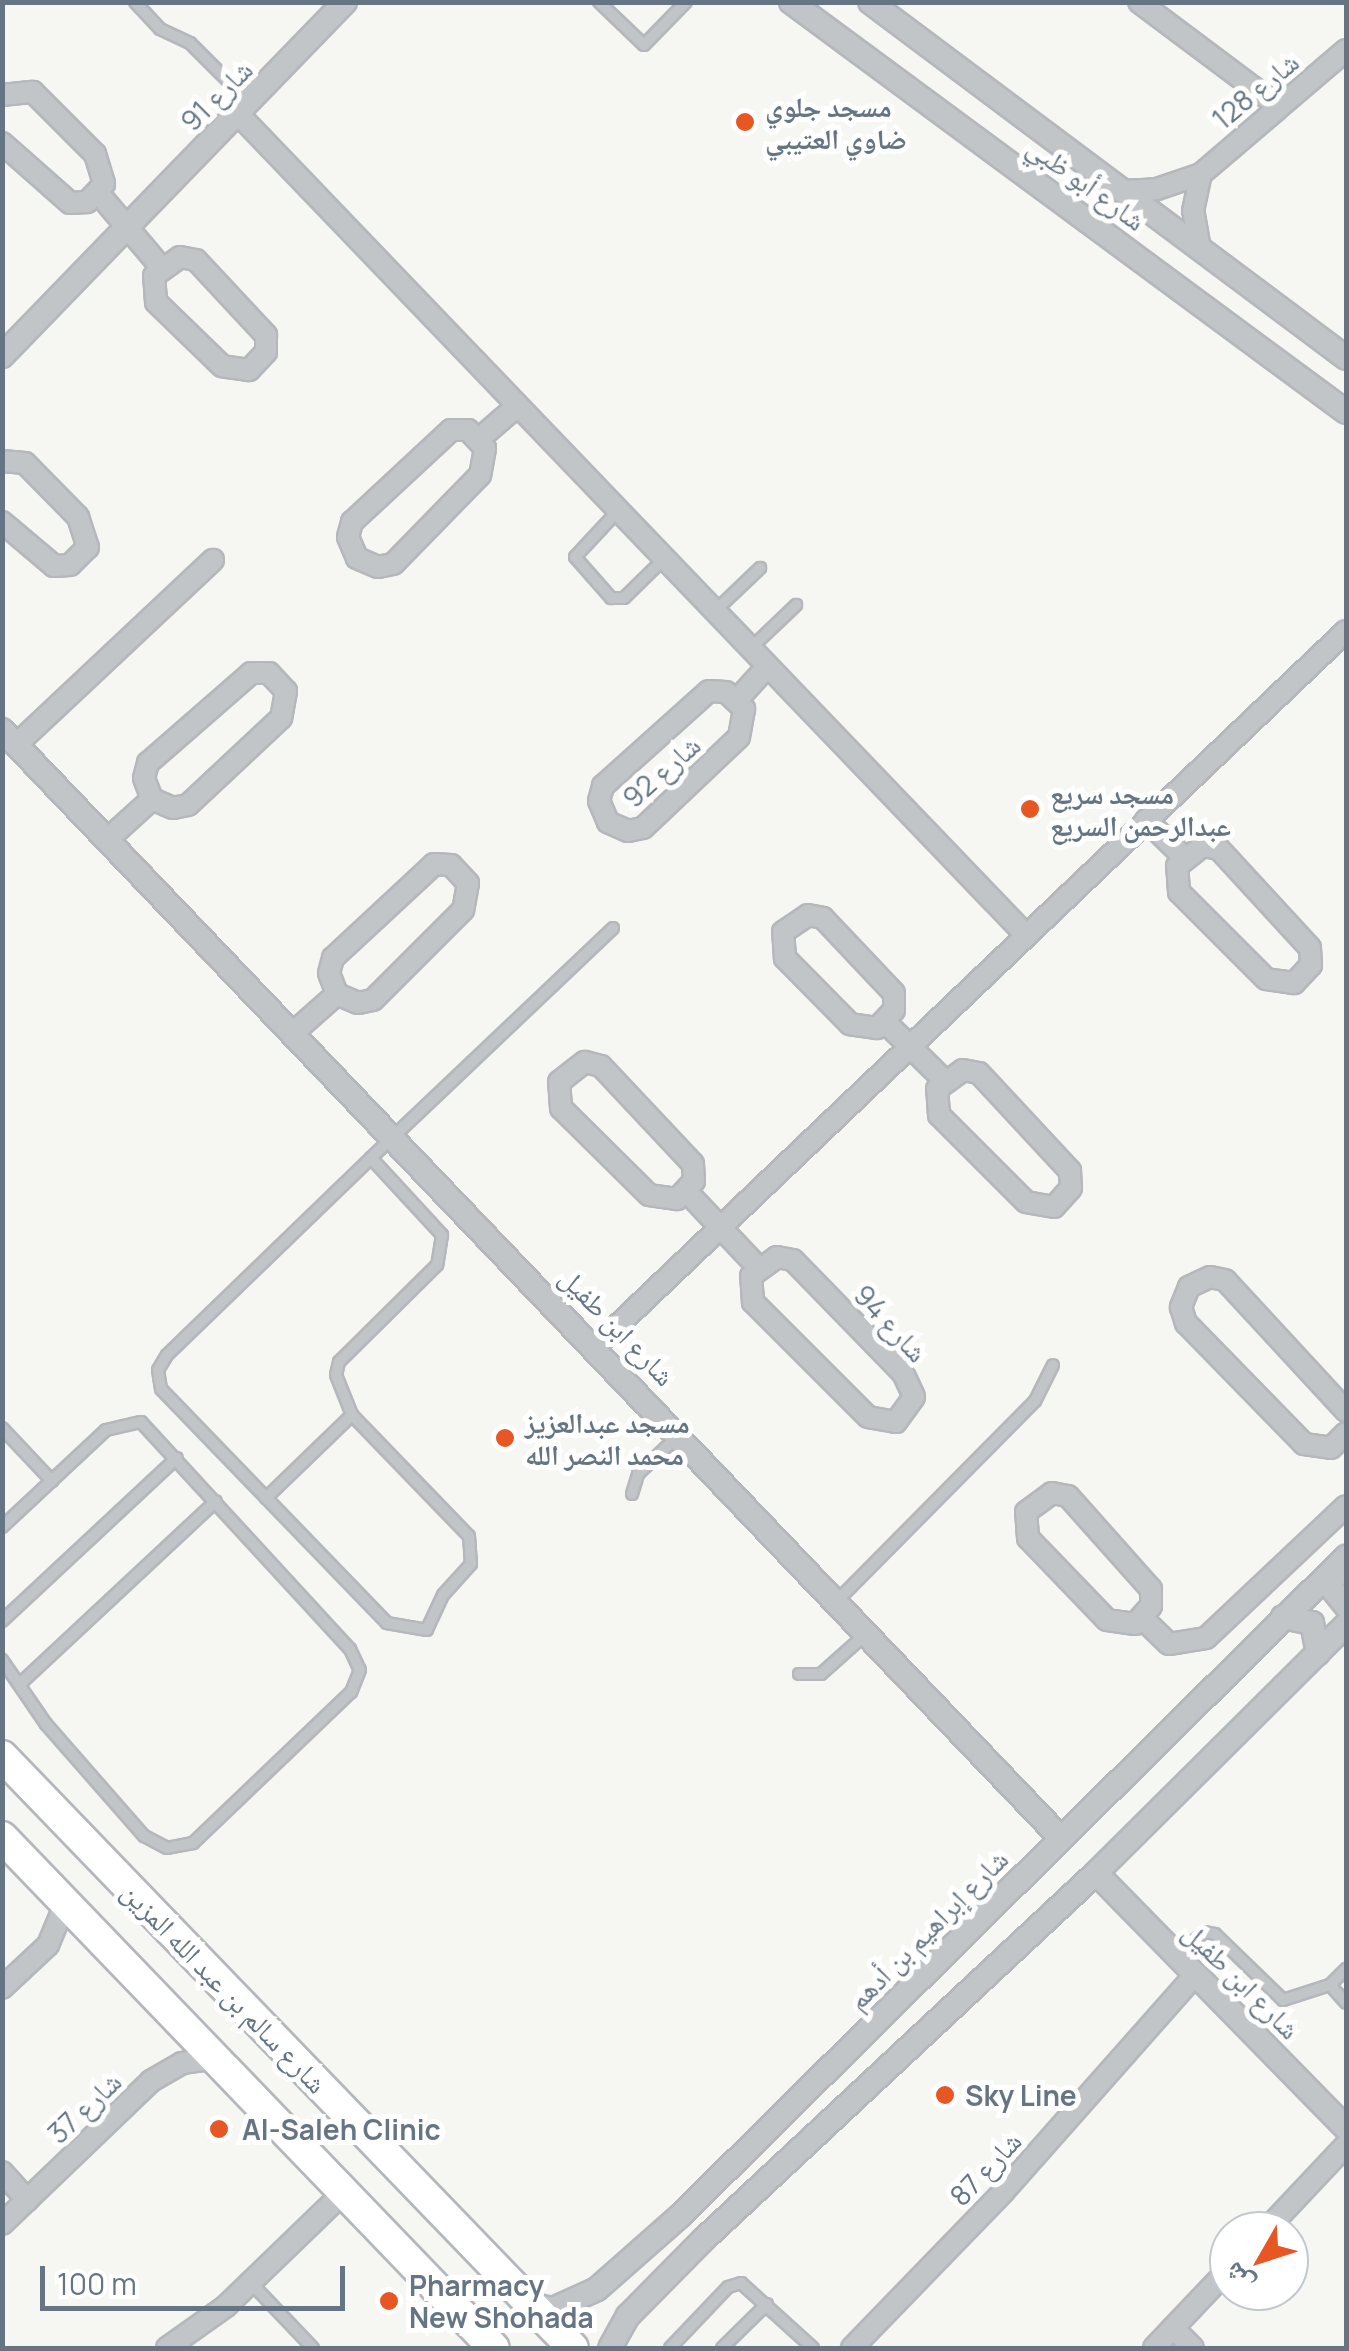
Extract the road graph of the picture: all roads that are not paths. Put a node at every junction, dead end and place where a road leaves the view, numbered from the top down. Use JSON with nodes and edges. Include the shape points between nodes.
{"nodes":[{"id":1,"x":135,"y":2,"type":"edge"},
{"id":2,"x":345,"y":2,"type":"edge"},
{"id":3,"x":599,"y":2,"type":"edge"},
{"id":4,"x":686,"y":2,"type":"edge"},
{"id":5,"x":791,"y":2,"type":"edge"},
{"id":6,"x":870,"y":2,"type":"edge"},
{"id":7,"x":1140,"y":2,"type":"edge"},
{"id":8,"x":1343,"y":58,"type":"edge"},
{"id":9,"x":2,"y":95,"type":"edge"},
{"id":10,"x":1278,"y":106,"type":"junction"},
{"id":11,"x":246,"y":110,"type":"junction"},
{"id":12,"x":2,"y":143,"type":"edge"},
{"id":13,"x":1200,"y":174,"type":"junction"},
{"id":14,"x":1122,"y":191,"type":"junction"},
{"id":15,"x":99,"y":194,"type":"junction"},
{"id":16,"x":125,"y":224,"type":"junction"},
{"id":17,"x":1200,"y":250,"type":"junction"},
{"id":18,"x":160,"y":266,"type":"junction"},
{"id":19,"x":2,"y":356,"type":"edge"},
{"id":20,"x":1346,"y":358,"type":"edge"},
{"id":21,"x":515,"y":408,"type":"junction"},
{"id":22,"x":1346,"y":412,"type":"edge"},
{"id":23,"x":479,"y":439,"type":"junction"},
{"id":24,"x":2,"y":461,"type":"edge"},
{"id":25,"x":616,"y":513,"type":"junction"},
{"id":26,"x":2,"y":522,"type":"edge"},
{"id":27,"x":213,"y":560,"type":"dead end"},
{"id":28,"x":663,"y":560,"type":"junction"},
{"id":29,"x":760,"y":568,"type":"dead end"},
{"id":30,"x":796,"y":606,"type":"dead end"},
{"id":31,"x":713,"y":612,"type":"junction"},
{"id":32,"x":1344,"y":637,"type":"edge"},
{"id":33,"x":749,"y":649,"type":"junction"},
{"id":34,"x":766,"y":668,"type":"junction"},
{"id":35,"x":737,"y":700,"type":"junction"},
{"id":36,"x":10,"y":737,"type":"edge"},
{"id":37,"x":152,"y":799,"type":"junction"},
{"id":38,"x":1146,"y":820,"type":"junction"},
{"id":39,"x":108,"y":839,"type":"junction"},
{"id":40,"x":1183,"y":856,"type":"junction"},
{"id":41,"x":612,"y":928,"type":"dead end"},
{"id":42,"x":1026,"y":935,"type":"junction"},
{"id":43,"x":338,"y":994,"type":"junction"},
{"id":44,"x":885,"y":1022,"type":"junction"},
{"id":45,"x":294,"y":1032,"type":"junction"},
{"id":46,"x":910,"y":1046,"type":"junction"},
{"id":47,"x":943,"y":1079,"type":"junction"},
{"id":48,"x":394,"y":1136,"type":"junction"},
{"id":49,"x":372,"y":1158,"type":"junction"},
{"id":50,"x":422,"y":1165,"type":"junction"},
{"id":51,"x":399,"y":1186,"type":"junction"},
{"id":52,"x":686,"y":1191,"type":"junction"},
{"id":53,"x":720,"y":1228,"type":"junction"},
{"id":54,"x":757,"y":1266,"type":"junction"},
{"id":55,"x":596,"y":1346,"type":"junction"},
{"id":56,"x":1052,"y":1365,"type":"dead end"},
{"id":57,"x":1346,"y":1411,"type":"edge"},
{"id":58,"x":352,"y":1415,"type":"junction"},
{"id":59,"x":2,"y":1428,"type":"edge"},
{"id":60,"x":680,"y":1434,"type":"junction"},
{"id":61,"x":1344,"y":1441,"type":"edge"},
{"id":62,"x":177,"y":1458,"type":"junction"},
{"id":63,"x":52,"y":1481,"type":"junction"},
{"id":64,"x":632,"y":1494,"type":"dead end"},
{"id":65,"x":266,"y":1498,"type":"junction"},
{"id":66,"x":216,"y":1502,"type":"junction"},
{"id":67,"x":1346,"y":1506,"type":"edge"},
{"id":68,"x":2,"y":1527,"type":"edge"},
{"id":69,"x":1345,"y":1559,"type":"edge"},
{"id":70,"x":838,"y":1601,"type":"junction"},
{"id":71,"x":1346,"y":1606,"type":"edge"},
{"id":72,"x":1283,"y":1617,"type":"junction"},
{"id":73,"x":1142,"y":1618,"type":"junction"},
{"id":74,"x":2,"y":1621,"type":"edge"},
{"id":75,"x":1346,"y":1626,"type":"edge"},
{"id":76,"x":868,"y":1633,"type":"junction"},
{"id":77,"x":1318,"y":1653,"type":"junction"},
{"id":78,"x":3,"y":1662,"type":"edge"},
{"id":79,"x":799,"y":1674,"type":"dead end"},
{"id":80,"x":22,"y":1682,"type":"junction"},
{"id":81,"x":2,"y":1756,"type":"edge"},
{"id":82,"x":2,"y":1836,"type":"edge"},
{"id":83,"x":1061,"y":1838,"type":"junction"},
{"id":84,"x":1096,"y":1873,"type":"junction"},
{"id":85,"x":66,"y":1902,"type":"junction"},
{"id":86,"x":1176,"y":1956,"type":"junction"},
{"id":87,"x":1346,"y":1970,"type":"edge"},
{"id":88,"x":1194,"y":1976,"type":"junction"},
{"id":89,"x":1330,"y":1985,"type":"junction"},
{"id":90,"x":2,"y":1988,"type":"edge"},
{"id":91,"x":1346,"y":2003,"type":"edge"},
{"id":92,"x":218,"y":2058,"type":"junction"},
{"id":93,"x":1345,"y":2128,"type":"edge"},
{"id":94,"x":2,"y":2172,"type":"edge"},
{"id":95,"x":405,"y":2174,"type":"junction"},
{"id":96,"x":713,"y":2183,"type":"junction"},
{"id":97,"x":28,"y":2200,"type":"junction"},
{"id":98,"x":354,"y":2200,"type":"junction"},
{"id":99,"x":737,"y":2209,"type":"junction"},
{"id":100,"x":1281,"y":2211,"type":"edge"},
{"id":101,"x":2,"y":2224,"type":"edge"},
{"id":102,"x":251,"y":2283,"type":"junction"},
{"id":103,"x":1209,"y":2290,"type":"edge"},
{"id":104,"x":531,"y":2304,"type":"junction"},
{"id":105,"x":767,"y":2304,"type":"junction"},
{"id":106,"x":1174,"y":2328,"type":"junction"},
{"id":107,"x":167,"y":2348,"type":"edge"},
{"id":108,"x":313,"y":2348,"type":"edge"},
{"id":109,"x":494,"y":2348,"type":"edge"},
{"id":110,"x":573,"y":2348,"type":"edge"},
{"id":111,"x":610,"y":2348,"type":"edge"},
{"id":112,"x":670,"y":2348,"type":"edge"},
{"id":113,"x":722,"y":2348,"type":"edge"},
{"id":114,"x":813,"y":2348,"type":"edge"},
{"id":115,"x":852,"y":2348,"type":"edge"},
{"id":116,"x":1154,"y":2348,"type":"edge"},
{"id":117,"x":1193,"y":2348,"type":"edge"}],
"edges":[{"from":1,"to":11,"type":"lane","via":[[160,28],[190,43]]},
{"from":2,"to":11,"type":"street","name":"شارع 91"},
{"from":3,"to":4,"type":"lane","via":[[644,44]]},
{"from":5,"to":22,"type":"street","name":"شارع أبو ظبي"},
{"from":6,"to":14,"type":"street","name":"شارع أبو ظبي"},
{"from":7,"to":10,"type":"street"},
{"from":8,"to":10,"type":"street","name":"شارع 128"},
{"from":9,"to":15,"type":"street","via":[[33,92],[95,154],[105,177]]},
{"from":10,"to":13,"type":"street","name":"شارع 128"},
{"from":11,"to":16,"type":"street","name":"شارع 91"},
{"from":11,"to":21,"type":"street"},
{"from":12,"to":15,"type":"street","via":[[60,198],[81,204]]},
{"from":13,"to":14,"type":"street","name":"شارع 128","via":[[1157,189]]},
{"from":13,"to":17,"type":"street","via":[[1193,211]]},
{"from":14,"to":17,"type":"street","name":"شارع أبو ظبي"},
{"from":15,"to":16,"type":"street"},
{"from":16,"to":18,"type":"street"},
{"from":16,"to":19,"type":"street","name":"شارع 91"},
{"from":17,"to":20,"type":"street","name":"شارع أبو ظبي"},
{"from":18,"to":18,"type":"street","via":[[152,287],[156,302],[222,366],[243,372],[261,362],[266,335],[196,260],[180,257]]},
{"from":21,"to":23,"type":"street"},
{"from":21,"to":25,"type":"street"},
{"from":23,"to":23,"type":"street","via":[[461,429],[438,438],[352,522],[348,538],[357,558],[378,567],[393,564],[480,475],[487,455]]},
{"from":24,"to":26,"type":"street","via":[[25,463],[78,517],[88,547],[70,566],[54,566]]},
{"from":25,"to":28,"type":"street"},
{"from":25,"to":28,"type":"lane","via":[[575,557],[611,598],[624,598]]},
{"from":27,"to":36,"type":"street"},
{"from":28,"to":31,"type":"street"},
{"from":29,"to":31,"type":"lane"},
{"from":30,"to":33,"type":"lane"},
{"from":31,"to":33,"type":"street"},
{"from":32,"to":38,"type":"street"},
{"from":33,"to":34,"type":"street"},
{"from":34,"to":35,"type":"street"},
{"from":34,"to":42,"type":"street"},
{"from":35,"to":35,"type":"street","name":"شارع 92","via":[[709,691],[602,786],[599,802],[608,822],[628,831],[644,828],[739,737],[745,716]]},
{"from":36,"to":39,"type":"street","name":"شارع ابن طفيل"},
{"from":37,"to":37,"type":"street","via":[[181,807],[202,792],[281,718],[288,698],[279,682],[251,672],[148,763],[144,778]]},
{"from":37,"to":39,"type":"street"},
{"from":38,"to":40,"type":"street"},
{"from":38,"to":42,"type":"street"},
{"from":39,"to":45,"type":"street","name":"شارع ابن طفيل"},
{"from":40,"to":40,"type":"street","via":[[1175,877],[1179,892],[1266,979],[1287,985],[1302,977],[1311,965],[1310,948],[1219,849],[1203,846]]},
{"from":41,"to":48,"type":"lane"},
{"from":42,"to":46,"type":"street"},
{"from":43,"to":43,"type":"street","via":[[358,1003],[373,1000],[463,910],[470,889],[462,874],[444,864],[420,873],[332,958],[328,973]]},
{"from":43,"to":45,"type":"street"},
{"from":44,"to":44,"type":"street","via":[[895,1003],[885,980],[824,918],[790,922],[781,943],[785,958],[850,1024],[870,1030]]},
{"from":44,"to":46,"type":"street"},
{"from":45,"to":48,"type":"street","name":"شارع ابن طفيل"},
{"from":46,"to":47,"type":"street"},
{"from":46,"to":53,"type":"street"},
{"from":47,"to":47,"type":"street","via":[[935,1100],[939,1116],[1026,1202],[1047,1208],[1062,1200],[1071,1188],[1070,1171],[979,1073],[963,1070]]},
{"from":48,"to":49,"type":"lane"},
{"from":48,"to":50,"type":"street","name":"شارع ابن طفيل"},
{"from":49,"to":51,"type":"lane"},
{"from":49,"to":65,"type":"lane","via":[[167,1354],[158,1370],[160,1389]]},
{"from":50,"to":51,"type":"lane"},
{"from":50,"to":55,"type":"street","name":"شارع ابن طفيل"},
{"from":51,"to":58,"type":"lane","via":[[436,1226],[444,1252],[339,1362],[340,1392]]},
{"from":52,"to":52,"type":"street","via":[[694,1164],[600,1066],[585,1062],[565,1072],[556,1093],[560,1108],[649,1195],[670,1201]]},
{"from":52,"to":53,"type":"street"},
{"from":53,"to":54,"type":"street"},
{"from":53,"to":55,"type":"street"},
{"from":54,"to":54,"type":"street","name":"شارع 94","via":[[749,1287],[753,1302],[868,1417],[889,1423],[904,1416],[914,1396],[903,1373],[793,1260],[778,1256]]},
{"from":55,"to":60,"type":"street","name":"شارع ابن طفيل"},
{"from":56,"to":70,"type":"lane","via":[[1036,1401]]},
{"from":57,"to":61,"type":"street","via":[[1225,1280],[1210,1277],[1189,1287],[1181,1307],[1186,1322],[1304,1444],[1325,1450]]},
{"from":58,"to":65,"type":"lane"},
{"from":58,"to":65,"type":"lane","via":[[469,1536],[471,1564],[443,1595],[427,1630],[387,1623]]},
{"from":59,"to":63,"type":"lane"},
{"from":60,"to":64,"type":"lane","via":[[638,1474]]},
{"from":60,"to":70,"type":"street","name":"شارع ابن طفيل"},
{"from":62,"to":63,"type":"lane","via":[[140,1422],[122,1421]]},
{"from":62,"to":66,"type":"lane"},
{"from":62,"to":74,"type":"lane"},
{"from":63,"to":68,"type":"lane"},
{"from":66,"to":80,"type":"lane"},
{"from":66,"to":80,"type":"lane","via":[[350,1650],[360,1670],[352,1692],[193,1842],[167,1848],[144,1836],[46,1724]]},
{"from":67,"to":73,"type":"street","via":[[1206,1638],[1170,1644]]},
{"from":69,"to":71,"type":"street","via":[[1330,1586]]},
{"from":69,"to":72,"type":"street","name":"شارع إبراهيم بن أدهم"},
{"from":70,"to":76,"type":"street","name":"شارع ابن طفيل"},
{"from":72,"to":77,"type":"street","via":[[1312,1623]]},
{"from":72,"to":83,"type":"street","name":"شارع إبراهيم بن أدهم"},
{"from":73,"to":73,"type":"street","via":[[1152,1606],[1151,1589],[1068,1496],[1052,1493],[1031,1502],[1024,1523],[1028,1538],[1107,1620],[1128,1626]]},
{"from":75,"to":77,"type":"street"},
{"from":76,"to":79,"type":"lane","via":[[821,1674]]},
{"from":76,"to":83,"type":"street","name":"شارع ابن طفيل"},
{"from":77,"to":84,"type":"street"},
{"from":78,"to":80,"type":"lane"},
{"from":81,"to":95,"type":"main road","name":"شارع سالم بن عبد الله المزين"},
{"from":82,"to":85,"type":"main road","name":"شارع سالم بن عبد الله المزين"},
{"from":83,"to":96,"type":"street","name":"شارع إبراهيم بن أدهم"},
{"from":84,"to":86,"type":"street","name":"شارع ابن طفيل"},
{"from":84,"to":99,"type":"street"},
{"from":85,"to":90,"type":"street","via":[[56,1934]]},
{"from":85,"to":92,"type":"main road","name":"شارع سالم بن عبد الله المزين"},
{"from":86,"to":88,"type":"street","name":"شارع ابن طفيل"},
{"from":86,"to":89,"type":"lane","via":[[1204,1932],[1215,1934],[1282,2000]]},
{"from":87,"to":89,"type":"lane"},
{"from":88,"to":93,"type":"street","name":"شارع ابن طفيل"},
{"from":88,"to":115,"type":"street","name":"شارع 87","via":[[1004,2192]]},
{"from":89,"to":91,"type":"lane"},
{"from":92,"to":97,"type":"street","name":"شارع 37","via":[[182,2063],[151,2081]]},
{"from":92,"to":98,"type":"main road","name":"شارع سالم بن عبد الله المزين"},
{"from":93,"to":100,"type":"street"},
{"from":94,"to":97,"type":"street"},
{"from":95,"to":98,"type":"main road","via":[[393,2203]]},
{"from":95,"to":104,"type":"main road","name":"شارع سالم بن عبد الله المزين"},
{"from":96,"to":99,"type":"street","via":[[714,2206]]},
{"from":96,"to":104,"type":"street","name":"شارع إبراهيم بن أدهم","via":[[597,2289],[553,2309]]},
{"from":97,"to":101,"type":"street","name":"شارع 37"},
{"from":98,"to":102,"type":"street"},
{"from":98,"to":109,"type":"main road","name":"شارع سالم بن عبد الله المزين"},
{"from":99,"to":111,"type":"street","via":[[628,2316]]},
{"from":102,"to":107,"type":"street"},
{"from":102,"to":108,"type":"lane"},
{"from":103,"to":106,"type":"street"},
{"from":104,"to":110,"type":"main road","name":"شارع سالم بن عبد الله المزين"},
{"from":105,"to":112,"type":"lane","via":[[746,2285],[734,2284]]},
{"from":105,"to":113,"type":"lane"},
{"from":105,"to":114,"type":"lane"},
{"from":106,"to":116,"type":"street"},
{"from":106,"to":117,"type":"street"}]}
